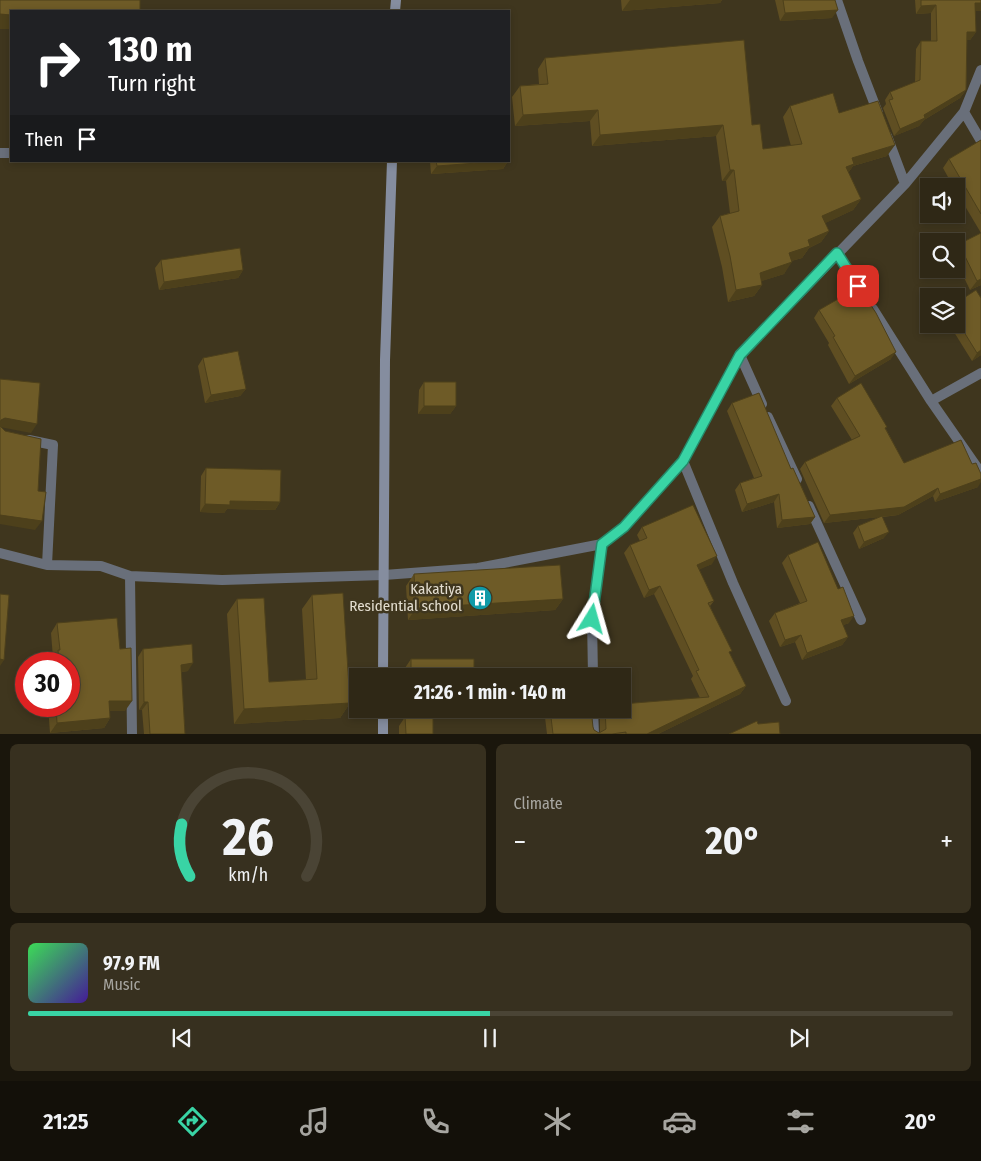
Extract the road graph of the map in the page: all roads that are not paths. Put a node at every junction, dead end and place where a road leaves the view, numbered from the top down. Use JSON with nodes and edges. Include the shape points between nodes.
{"nodes":[{"id":1,"x":837,"y":0,"type":"edge"},
{"id":2,"x":981,"y":70,"type":"edge"},
{"id":3,"x":964,"y":112,"type":"junction"},
{"id":4,"x":981,"y":141,"type":"edge"},
{"id":5,"x":392,"y":162,"type":"edge"},
{"id":6,"x":906,"y":184,"type":"junction"},
{"id":7,"x":837,"y":253,"type":"junction"},
{"id":8,"x":740,"y":355,"type":"junction"},
{"id":9,"x":981,"y":373,"type":"edge"},
{"id":10,"x":931,"y":401,"type":"junction"},
{"id":11,"x":18,"y":437,"type":"edge"},
{"id":12,"x":683,"y":461,"type":"junction"},
{"id":13,"x":981,"y":473,"type":"edge"},
{"id":14,"x":602,"y":544,"type":"junction"},
{"id":15,"x":0,"y":553,"type":"edge"},
{"id":16,"x":47,"y":565,"type":"junction"},
{"id":17,"x":384,"y":575,"type":"junction"},
{"id":18,"x":130,"y":576,"type":"junction"},
{"id":19,"x":861,"y":620,"type":"dead end"},
{"id":20,"x":383,"y":668,"type":"edge"},
{"id":21,"x":593,"y":668,"type":"edge"},
{"id":22,"x":786,"y":701,"type":"dead end"},
{"id":23,"x":383,"y":718,"type":"edge"},
{"id":24,"x":593,"y":718,"type":"edge"},
{"id":25,"x":132,"y":734,"type":"edge"},
{"id":26,"x":383,"y":734,"type":"edge"},
{"id":27,"x":594,"y":734,"type":"edge"}],
"edges":[{"from":1,"to":6,"type":"street"},
{"from":2,"to":3,"type":"street"},
{"from":3,"to":4,"type":"street"},
{"from":3,"to":6,"type":"street"},
{"from":5,"to":17,"type":"main road","via":[[385,360]]},
{"from":6,"to":7,"type":"street"},
{"from":7,"to":8,"type":"street"},
{"from":7,"to":10,"type":"street"},
{"from":8,"to":12,"type":"street"},
{"from":8,"to":19,"type":"street"},
{"from":9,"to":10,"type":"street"},
{"from":10,"to":13,"type":"street"},
{"from":11,"to":16,"type":"street","via":[[53,445]]},
{"from":12,"to":14,"type":"street","via":[[624,527]]},
{"from":12,"to":22,"type":"street"},
{"from":14,"to":17,"type":"street","via":[[478,568]]},
{"from":14,"to":21,"type":"street","via":[[592,619]]},
{"from":15,"to":16,"type":"street"},
{"from":16,"to":18,"type":"street","via":[[101,566]]},
{"from":17,"to":18,"type":"street","via":[[222,580]]},
{"from":17,"to":20,"type":"main road"},
{"from":18,"to":25,"type":"street"},
{"from":23,"to":26,"type":"main road"},
{"from":24,"to":27,"type":"street"}]}
